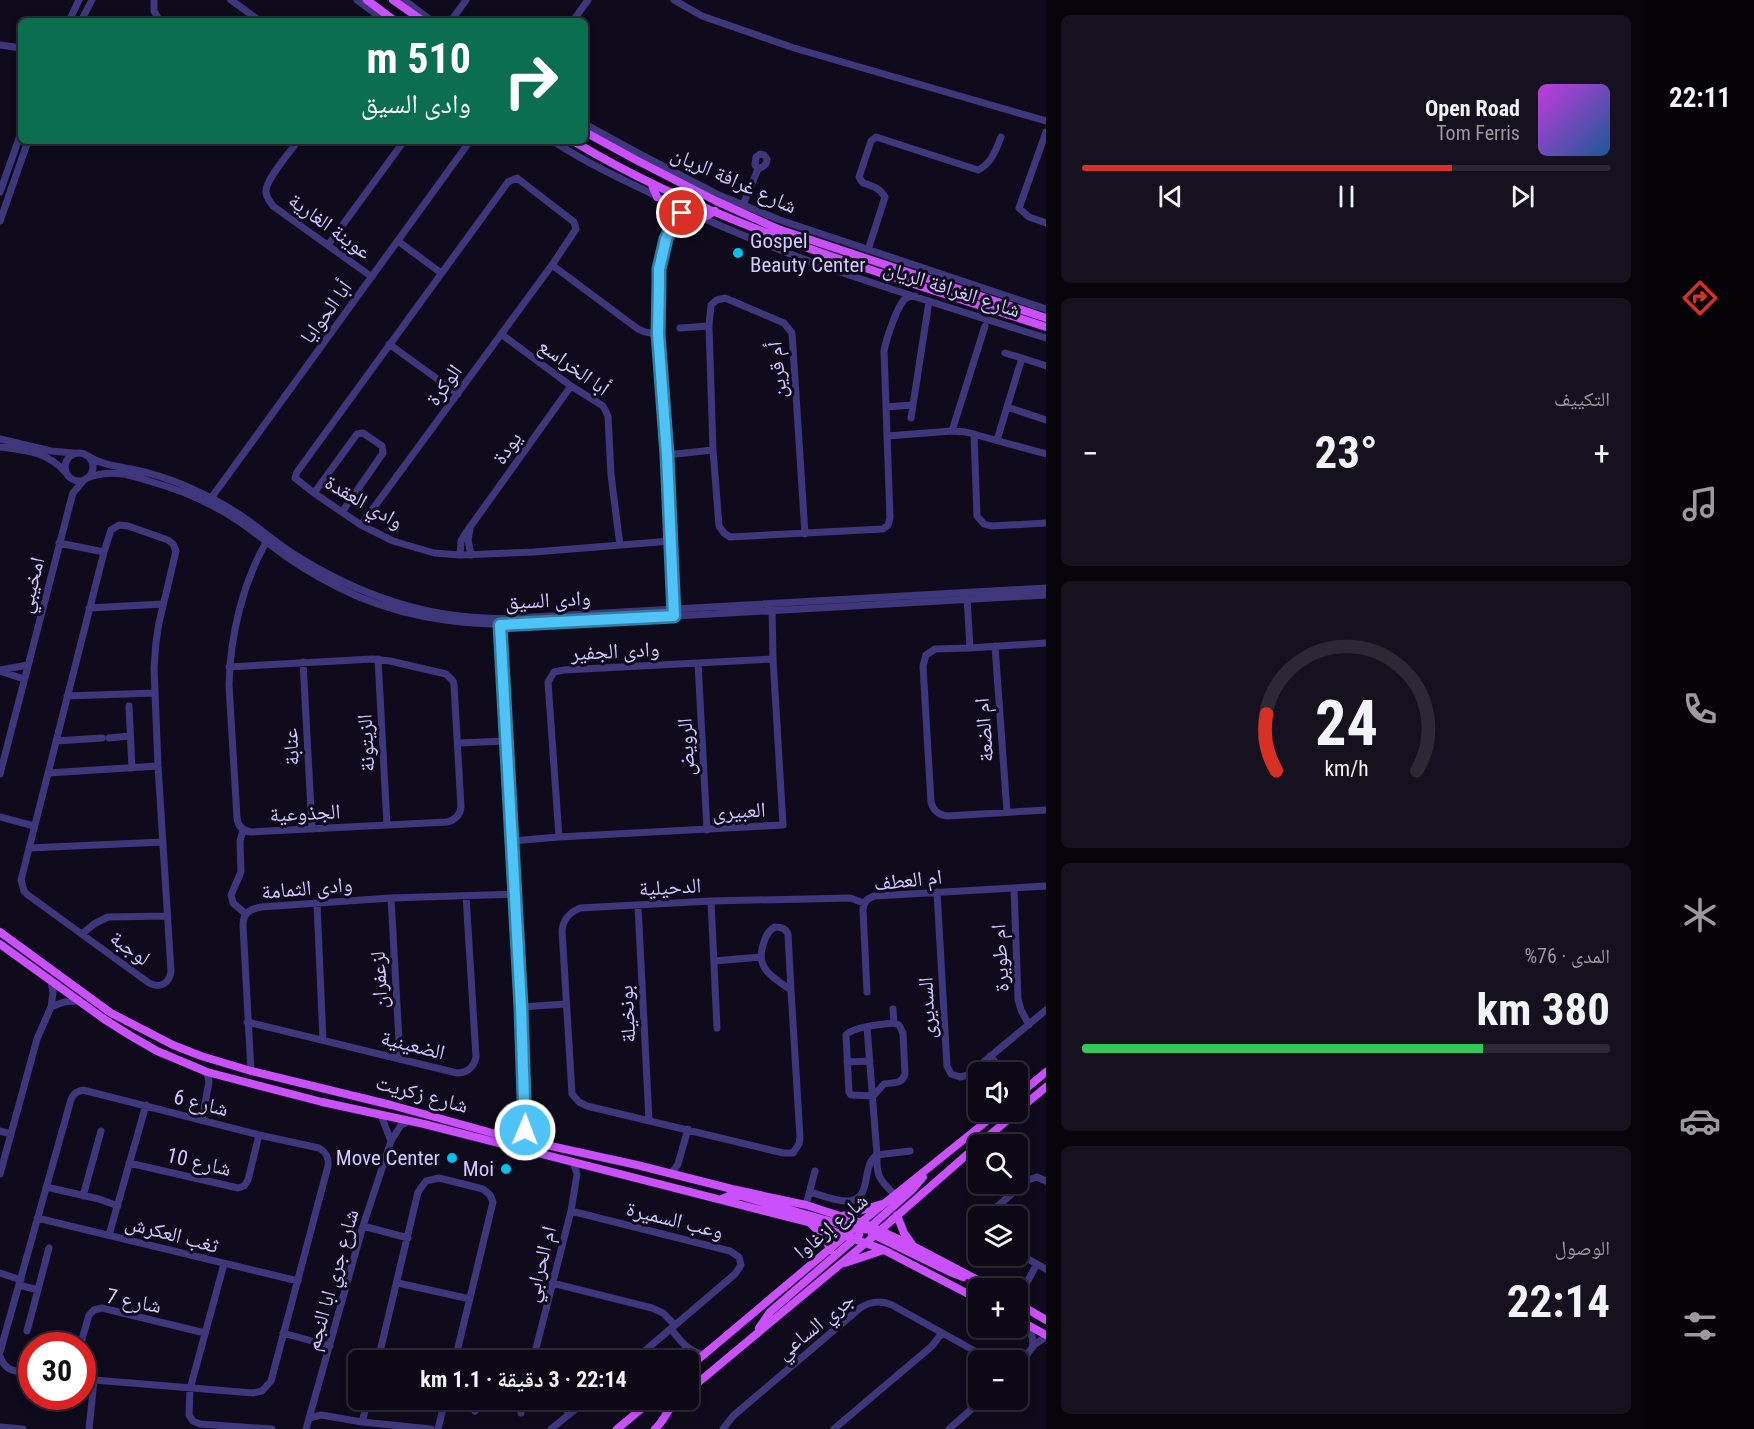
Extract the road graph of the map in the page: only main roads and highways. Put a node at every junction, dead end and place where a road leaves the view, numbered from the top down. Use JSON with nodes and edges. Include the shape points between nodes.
{"nodes":[{"id":1,"x":367,"y":0,"type":"edge"},
{"id":2,"x":393,"y":0,"type":"edge"},
{"id":3,"x":391,"y":18,"type":"edge"},
{"id":4,"x":424,"y":18,"type":"edge"},
{"id":5,"x":588,"y":134,"type":"edge"},
{"id":6,"x":578,"y":144,"type":"edge"},
{"id":7,"x":651,"y":183,"type":"junction"},
{"id":8,"x":657,"y":197,"type":"road end"},
{"id":9,"x":715,"y":211,"type":"junction"},
{"id":10,"x":703,"y":218,"type":"road end"},
{"id":11,"x":1046,"y":318,"type":"edge"},
{"id":12,"x":1046,"y":327,"type":"edge"},
{"id":13,"x":0,"y":932,"type":"edge"},
{"id":14,"x":0,"y":944,"type":"edge"},
{"id":15,"x":1046,"y":1072,"type":"edge"},
{"id":16,"x":1028,"y":1087,"type":"edge"},
{"id":17,"x":1044,"y":1090,"type":"edge"},
{"id":18,"x":1028,"y":1102,"type":"edge"},
{"id":19,"x":986,"y":1122,"type":"edge"},
{"id":20,"x":1004,"y":1122,"type":"edge"},
{"id":21,"x":991,"y":1134,"type":"edge"},
{"id":22,"x":968,"y":1154,"type":"edge"},
{"id":23,"x":926,"y":1170,"type":"junction"},
{"id":24,"x":722,"y":1199,"type":"junction"},
{"id":25,"x":885,"y":1203,"type":"junction"},
{"id":26,"x":897,"y":1215,"type":"junction"},
{"id":27,"x":842,"y":1216,"type":"junction"},
{"id":28,"x":808,"y":1222,"type":"junction"},
{"id":29,"x":864,"y":1232,"type":"junction"},
{"id":30,"x":915,"y":1247,"type":"junction"},
{"id":31,"x":830,"y":1250,"type":"junction"},
{"id":32,"x":885,"y":1250,"type":"junction"},
{"id":33,"x":839,"y":1265,"type":"junction"},
{"id":34,"x":970,"y":1278,"type":"edge"},
{"id":35,"x":973,"y":1278,"type":"edge"},
{"id":36,"x":968,"y":1294,"type":"edge"},
{"id":37,"x":1028,"y":1309,"type":"edge"},
{"id":38,"x":1046,"y":1320,"type":"edge"},
{"id":39,"x":1028,"y":1326,"type":"edge"},
{"id":40,"x":757,"y":1334,"type":"junction"},
{"id":41,"x":1046,"y":1336,"type":"edge"},
{"id":42,"x":699,"y":1359,"type":"edge"},
{"id":43,"x":699,"y":1382,"type":"edge"},
{"id":44,"x":640,"y":1410,"type":"edge"},
{"id":45,"x":668,"y":1410,"type":"edge"},
{"id":46,"x":617,"y":1429,"type":"edge"},
{"id":47,"x":655,"y":1429,"type":"edge"}],
"edges":[{"from":1,"to":3,"type":"main road"},
{"from":2,"to":4,"type":"main road"},
{"from":5,"to":11,"type":"main road","name":"شارع الغرافة الريان","via":[[778,229]]},
{"from":6,"to":7,"type":"main road","name":"شارع الغرافة الريان"},
{"from":7,"to":8,"type":"main road"},
{"from":7,"to":9,"type":"main road","name":"شارع الغرافة الريان"},
{"from":9,"to":10,"type":"main road"},
{"from":9,"to":12,"type":"main road","name":"شارع الغرافة الريان","via":[[817,252]]},
{"from":13,"to":27,"type":"main road","name":"شارع زكريت","via":[[121,1019],[173,1045],[241,1068]]},
{"from":14,"to":24,"type":"main road","name":"شارع زكريت","via":[[116,1027],[150,1047],[211,1073]]},
{"from":15,"to":16,"type":"main road"},
{"from":17,"to":18,"type":"main road","name":"شارع إزغاوا"},
{"from":19,"to":23,"type":"main road","name":"شارع إزغاوا"},
{"from":20,"to":21,"type":"main road","name":"شارع إزغاوا"},
{"from":22,"to":26,"type":"main road","name":"شارع إزغاوا"},
{"from":23,"to":25,"type":"main road","name":"شارع إزغاوا"},
{"from":23,"to":29,"type":"main road","via":[[916,1185]]},
{"from":24,"to":28,"type":"main road","name":"شارع زكريت"},
{"from":24,"to":29,"type":"main road","via":[[741,1196]]},
{"from":25,"to":27,"type":"main road"},
{"from":25,"to":29,"type":"main road","name":"شارع إزغاوا"},
{"from":26,"to":29,"type":"main road","name":"شارع إزغاوا"},
{"from":26,"to":30,"type":"main road"},
{"from":27,"to":29,"type":"main road","name":"شارع زكريت"},
{"from":28,"to":29,"type":"main road","name":"شارع زكريت"},
{"from":28,"to":31,"type":"main road","via":[[826,1239]]},
{"from":29,"to":30,"type":"main road","name":"شارع زكريت"},
{"from":29,"to":31,"type":"main road","name":"شارع إزغاوا"},
{"from":29,"to":32,"type":"main road","name":"شارع زكريت"},
{"from":29,"to":33,"type":"main road","name":"شارع إزغاوا"},
{"from":29,"to":34,"type":"main road","via":[[955,1275]]},
{"from":29,"to":40,"type":"main road","via":[[770,1312]]},
{"from":30,"to":35,"type":"main road","name":"شارع زكريت"},
{"from":31,"to":42,"type":"main road","name":"شارع إزغاوا"},
{"from":32,"to":33,"type":"main road"},
{"from":32,"to":36,"type":"main road","name":"شارع زكريت"},
{"from":33,"to":40,"type":"main road","name":"شارع إزغاوا"},
{"from":37,"to":38,"type":"main road"},
{"from":39,"to":41,"type":"main road"},
{"from":40,"to":43,"type":"main road","name":"شارع إزغاوا"},
{"from":44,"to":46,"type":"main road"},
{"from":45,"to":47,"type":"main road"}]}
